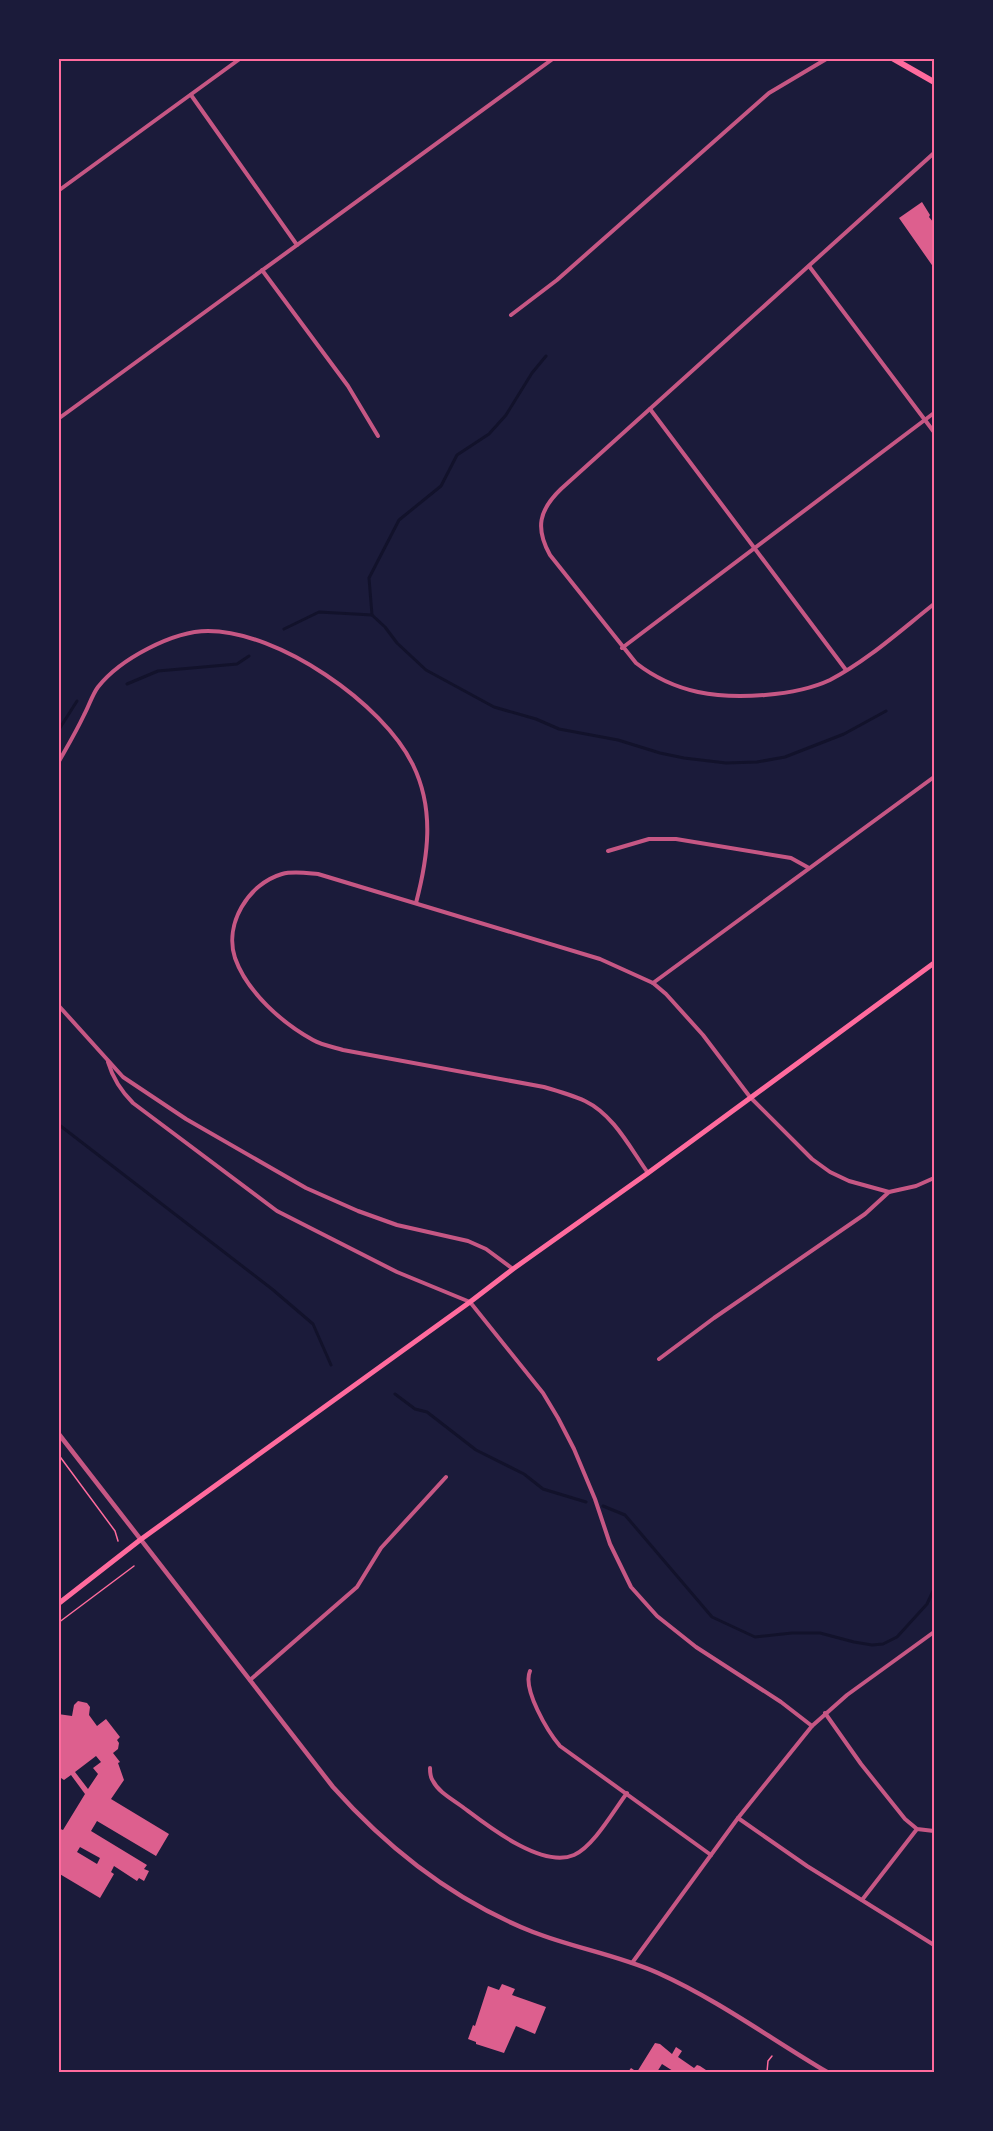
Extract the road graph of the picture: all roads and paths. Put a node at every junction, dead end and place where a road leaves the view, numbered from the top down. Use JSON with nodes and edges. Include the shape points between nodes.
{"nodes":[{"id":1,"x":241,"y":58,"type":"edge"},
{"id":2,"x":554,"y":58,"type":"edge"},
{"id":3,"x":828,"y":58,"type":"edge"},
{"id":4,"x":892,"y":58,"type":"edge"},
{"id":5,"x":934,"y":82,"type":"edge"},
{"id":6,"x":191,"y":94,"type":"junction"},
{"id":7,"x":934,"y":153,"type":"edge"},
{"id":8,"x":58,"y":191,"type":"edge"},
{"id":9,"x":297,"y":245,"type":"junction"},
{"id":10,"x":808,"y":266,"type":"junction"},
{"id":11,"x":262,"y":270,"type":"junction"},
{"id":12,"x":511,"y":315,"type":"dead end"},
{"id":13,"x":649,"y":409,"type":"junction"},
{"id":14,"x":934,"y":412,"type":"edge"},
{"id":15,"x":58,"y":419,"type":"edge"},
{"id":16,"x":926,"y":419,"type":"junction"},
{"id":17,"x":934,"y":432,"type":"edge"},
{"id":18,"x":378,"y":436,"type":"dead end"},
{"id":19,"x":754,"y":547,"type":"junction"},
{"id":20,"x":934,"y":604,"type":"edge"},
{"id":21,"x":622,"y":648,"type":"junction"},
{"id":22,"x":846,"y":670,"type":"junction"},
{"id":23,"x":58,"y":763,"type":"edge"},
{"id":24,"x":934,"y":777,"type":"edge"},
{"id":25,"x":608,"y":851,"type":"dead end"},
{"id":26,"x":809,"y":868,"type":"junction"},
{"id":27,"x":416,"y":903,"type":"junction"},
{"id":28,"x":934,"y":963,"type":"edge"},
{"id":29,"x":653,"y":983,"type":"junction"},
{"id":30,"x":58,"y":1005,"type":"edge"},
{"id":31,"x":108,"y":1062,"type":"junction"},
{"id":32,"x":750,"y":1097,"type":"junction"},
{"id":33,"x":648,"y":1173,"type":"junction"},
{"id":34,"x":934,"y":1178,"type":"edge"},
{"id":35,"x":889,"y":1192,"type":"junction"},
{"id":36,"x":513,"y":1269,"type":"junction"},
{"id":37,"x":470,"y":1302,"type":"junction"},
{"id":38,"x":659,"y":1359,"type":"dead end"},
{"id":39,"x":58,"y":1432,"type":"edge"},
{"id":40,"x":58,"y":1454,"type":"edge"},
{"id":41,"x":446,"y":1477,"type":"dead end"},
{"id":42,"x":140,"y":1540,"type":"junction"},
{"id":43,"x":118,"y":1541,"type":"dead end"},
{"id":44,"x":134,"y":1566,"type":"dead end"},
{"id":45,"x":58,"y":1604,"type":"edge"},
{"id":46,"x":58,"y":1623,"type":"edge"},
{"id":47,"x":934,"y":1632,"type":"edge"},
{"id":48,"x":530,"y":1671,"type":"dead end"},
{"id":49,"x":250,"y":1680,"type":"junction"},
{"id":50,"x":825,"y":1713,"type":"junction"},
{"id":51,"x":812,"y":1726,"type":"junction"},
{"id":52,"x":430,"y":1768,"type":"dead end"},
{"id":53,"x":627,"y":1793,"type":"junction"},
{"id":54,"x":738,"y":1818,"type":"junction"},
{"id":55,"x":917,"y":1829,"type":"junction"},
{"id":56,"x":934,"y":1831,"type":"edge"},
{"id":57,"x":711,"y":1855,"type":"junction"},
{"id":58,"x":862,"y":1900,"type":"junction"},
{"id":59,"x":934,"y":1945,"type":"edge"},
{"id":60,"x":632,"y":1963,"type":"junction"},
{"id":61,"x":772,"y":2056,"type":"dead end"},
{"id":62,"x":767,"y":2073,"type":"edge"},
{"id":63,"x":827,"y":2073,"type":"edge"}],
"edges":[{"from":1,"to":6,"type":"street"},
{"from":2,"to":9,"type":"street"},
{"from":3,"to":12,"type":"street","via":[[760,101],[557,280]]},
{"from":4,"to":5,"type":"main road"},
{"from":6,"to":8,"type":"street"},
{"from":6,"to":9,"type":"street"},
{"from":7,"to":10,"type":"street"},
{"from":9,"to":11,"type":"street"},
{"from":10,"to":13,"type":"street"},
{"from":10,"to":16,"type":"street"},
{"from":11,"to":15,"type":"street"},
{"from":11,"to":18,"type":"street","via":[[348,386]]},
{"from":13,"to":19,"type":"street"},
{"from":13,"to":21,"type":"street","via":[[549,500],[541,526],[550,555]]},
{"from":14,"to":16,"type":"street"},
{"from":16,"to":17,"type":"street"},
{"from":16,"to":19,"type":"street"},
{"from":19,"to":21,"type":"street"},
{"from":19,"to":22,"type":"street"},
{"from":20,"to":22,"type":"street"},
{"from":21,"to":22,"type":"street","via":[[651,674],[681,687],[721,695],[794,691],[812,687]]},
{"from":23,"to":27,"type":"street","via":[[99,686],[123,664],[160,642],[206,631],[237,635],[275,647],[360,700],[408,756],[420,784],[427,825],[428,850]]},
{"from":24,"to":26,"type":"street"},
{"from":25,"to":26,"type":"street","via":[[649,839],[676,839],[791,858]]},
{"from":26,"to":29,"type":"street"},
{"from":27,"to":29,"type":"street","via":[[600,959]]},
{"from":27,"to":33,"type":"street","via":[[318,874],[280,874],[247,897],[239,911],[233,934],[235,958],[253,989],[275,1012],[314,1041],[343,1050],[544,1087],[574,1097],[600,1111],[614,1125]]},
{"from":28,"to":32,"type":"main road"},
{"from":29,"to":32,"type":"street","via":[[698,1029]]},
{"from":30,"to":31,"type":"street"},
{"from":31,"to":36,"type":"street","via":[[134,1085],[186,1119],[306,1188],[375,1218],[486,1248]]},
{"from":31,"to":37,"type":"street","via":[[120,1090],[134,1103],[277,1211],[397,1272]]},
{"from":32,"to":33,"type":"main road"},
{"from":32,"to":35,"type":"street","via":[[830,1172]]},
{"from":33,"to":36,"type":"main road"},
{"from":34,"to":35,"type":"street"},
{"from":35,"to":38,"type":"street","via":[[865,1214]]},
{"from":36,"to":37,"type":"main road"},
{"from":37,"to":42,"type":"main road"},
{"from":37,"to":51,"type":"street","via":[[543,1393],[558,1418],[631,1587],[657,1616],[696,1647]]},
{"from":39,"to":42,"type":"street"},
{"from":40,"to":43,"type":"path","via":[[115,1531]]},
{"from":41,"to":49,"type":"street","via":[[381,1548],[357,1587]]},
{"from":42,"to":45,"type":"main road"},
{"from":42,"to":49,"type":"street"},
{"from":44,"to":46,"type":"path"},
{"from":47,"to":50,"type":"street"},
{"from":48,"to":53,"type":"street","via":[[530,1692],[554,1739]]},
{"from":49,"to":60,"type":"street","via":[[358,1816],[401,1855],[484,1910],[554,1939]]},
{"from":50,"to":51,"type":"street"},
{"from":50,"to":55,"type":"street","via":[[897,1810]]},
{"from":51,"to":54,"type":"street"},
{"from":52,"to":53,"type":"street","via":[[433,1782],[440,1790],[488,1826],[519,1845],[557,1858],[574,1855],[590,1842]]},
{"from":53,"to":57,"type":"street"},
{"from":54,"to":57,"type":"street"},
{"from":54,"to":58,"type":"street"},
{"from":55,"to":56,"type":"street"},
{"from":55,"to":58,"type":"street"},
{"from":57,"to":60,"type":"street"},
{"from":58,"to":59,"type":"street"},
{"from":60,"to":63,"type":"street","via":[[700,1994]]},
{"from":61,"to":62,"type":"path"}]}
